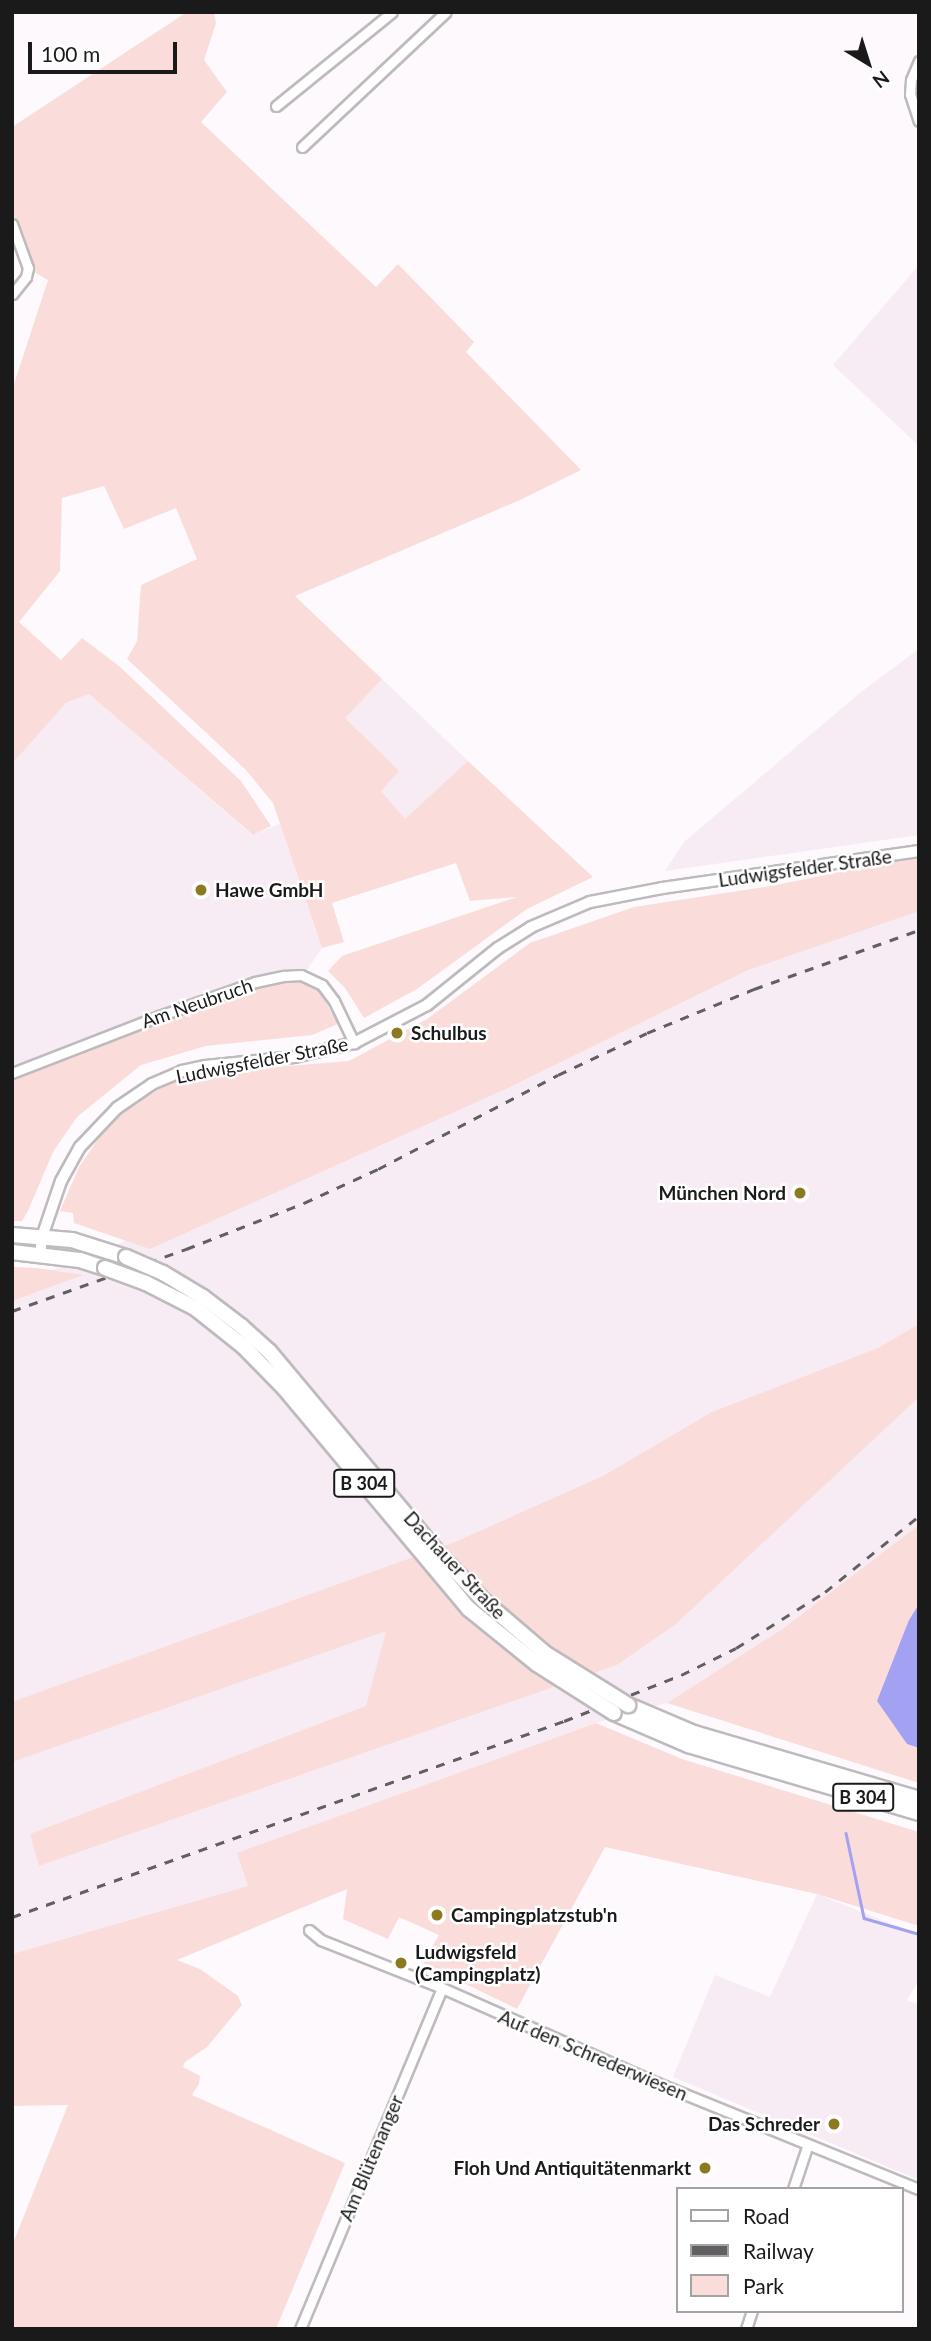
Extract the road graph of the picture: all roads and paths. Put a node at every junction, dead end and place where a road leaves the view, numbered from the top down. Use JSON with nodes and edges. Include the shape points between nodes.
{"nodes":[{"id":1,"x":392,"y":12,"type":"edge"},
{"id":2,"x":446,"y":12,"type":"edge"},
{"id":3,"x":919,"y":61,"type":"edge"},
{"id":4,"x":276,"y":106,"type":"dead end"},
{"id":5,"x":919,"y":121,"type":"edge"},
{"id":6,"x":302,"y":146,"type":"dead end"},
{"id":7,"x":12,"y":224,"type":"edge"},
{"id":8,"x":12,"y":294,"type":"edge"},
{"id":9,"x":919,"y":851,"type":"edge"},
{"id":10,"x":354,"y":1043,"type":"junction"},
{"id":11,"x":12,"y":1073,"type":"edge"},
{"id":12,"x":12,"y":1235,"type":"edge"},
{"id":13,"x":42,"y":1237,"type":"junction"},
{"id":14,"x":12,"y":1252,"type":"edge"},
{"id":15,"x":40,"y":1254,"type":"junction"},
{"id":16,"x":805,"y":1774,"type":"junction"},
{"id":17,"x":919,"y":1799,"type":"edge"},
{"id":18,"x":919,"y":1813,"type":"edge"},
{"id":19,"x":309,"y":1930,"type":"dead end"},
{"id":20,"x":442,"y":1988,"type":"junction"},
{"id":21,"x":808,"y":2144,"type":"junction"},
{"id":22,"x":794,"y":2187,"type":"edge"},
{"id":23,"x":919,"y":2189,"type":"edge"},
{"id":24,"x":300,"y":2329,"type":"edge"}],
"edges":[{"from":1,"to":4,"type":"street"},
{"from":2,"to":6,"type":"street"},
{"from":3,"to":5,"type":"street","via":[[910,94]]},
{"from":7,"to":8,"type":"street","via":[[28,268]]},
{"from":9,"to":10,"type":"street","name":"Ludwigsfelder Straße","via":[[590,902],[531,927],[427,1005]]},
{"from":10,"to":11,"type":"street","name":"Am Neubruch","via":[[322,985],[302,975],[284,976],[159,1016]]},
{"from":10,"to":13,"type":"street","name":"Ludwigsfelder Straße","via":[[295,1057],[182,1071],[135,1094],[80,1147],[61,1181]]},
{"from":12,"to":13,"type":"main road","name":"Dachauer Straße","number":"B 304"},
{"from":13,"to":15,"type":"street","name":"Ludwigsfelder Straße"},
{"from":13,"to":16,"type":"main road","name":"Dachauer Straße","number":"B 304","bridge":true,"via":[[99,1246],[126,1257],[203,1297],[241,1326],[323,1413],[439,1554],[483,1600],[546,1654],[628,1705]]},
{"from":14,"to":15,"type":"main road","name":"Dachauer Straße","number":"B 304"},
{"from":15,"to":16,"type":"main road","name":"Dachauer Straße","number":"B 304","bridge":true,"via":[[80,1260],[146,1283],[195,1308],[243,1346],[284,1388],[469,1609],[537,1664],[614,1713],[688,1745]]},
{"from":16,"to":17,"type":"main road","name":"Dachauer Straße","number":"B 304"},
{"from":16,"to":18,"type":"main road","name":"Dachauer Straße","number":"B 304"},
{"from":19,"to":20,"type":"street","name":"Auf den Schrederwiesen","via":[[321,1940]]},
{"from":20,"to":21,"type":"street","name":"Auf den Schrederwiesen"},
{"from":20,"to":24,"type":"street","name":"Am Blütenanger"},
{"from":21,"to":22,"type":"street"},
{"from":21,"to":23,"type":"street","name":"Auf den Schrederwiesen"}]}
